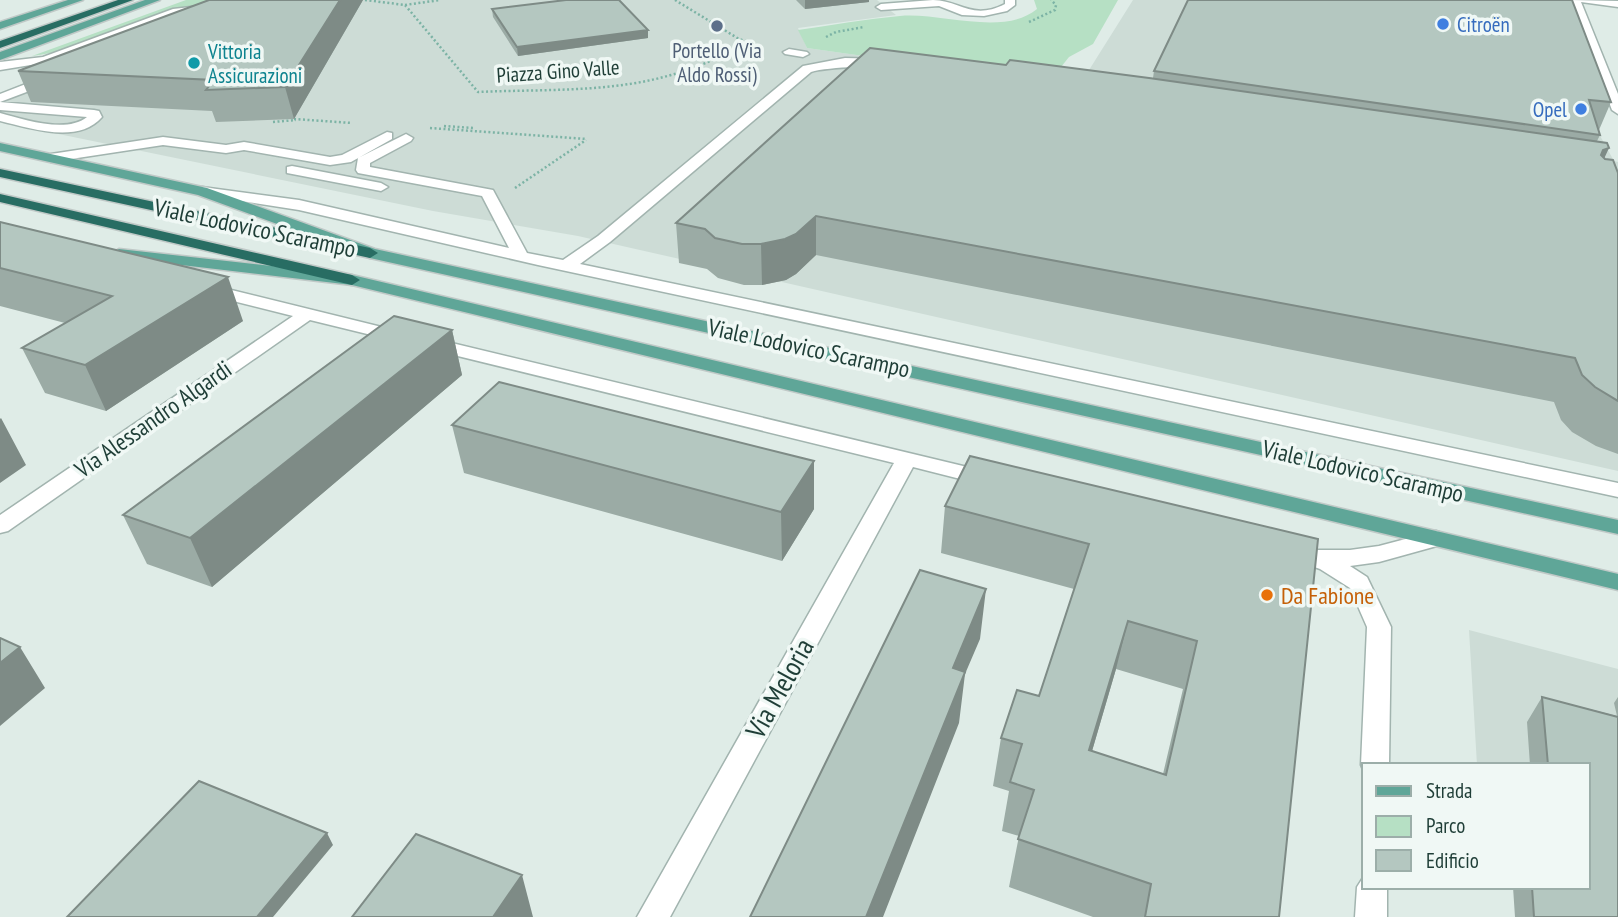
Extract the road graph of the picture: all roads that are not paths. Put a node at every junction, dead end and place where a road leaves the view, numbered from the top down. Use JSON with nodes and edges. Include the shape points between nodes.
{"nodes":[{"id":1,"x":78,"y":0,"type":"edge"},
{"id":2,"x":105,"y":0,"type":"edge"},
{"id":3,"x":128,"y":0,"type":"edge"},
{"id":4,"x":155,"y":0,"type":"edge"},
{"id":5,"x":1010,"y":0,"type":"edge"},
{"id":6,"x":1575,"y":0,"type":"edge"},
{"id":7,"x":1584,"y":0,"type":"edge"},
{"id":8,"x":939,"y":1,"type":"edge"},
{"id":9,"x":1618,"y":4,"type":"edge"},
{"id":10,"x":881,"y":7,"type":"dead end"},
{"id":11,"x":201,"y":20,"type":"edge"},
{"id":12,"x":0,"y":26,"type":"edge"},
{"id":13,"x":0,"y":36,"type":"edge"},
{"id":14,"x":0,"y":45,"type":"edge"},
{"id":15,"x":789,"y":52,"type":"road end"},
{"id":16,"x":803,"y":54,"type":"dead end"},
{"id":17,"x":0,"y":55,"type":"edge"},
{"id":18,"x":899,"y":65,"type":"edge"},
{"id":19,"x":0,"y":66,"type":"edge"},
{"id":20,"x":62,"y":74,"type":"edge"},
{"id":21,"x":1613,"y":84,"type":"edge"},
{"id":22,"x":0,"y":100,"type":"edge"},
{"id":23,"x":1618,"y":110,"type":"edge"},
{"id":24,"x":0,"y":117,"type":"edge"},
{"id":25,"x":387,"y":136,"type":"dead end"},
{"id":26,"x":405,"y":138,"type":"dead end"},
{"id":27,"x":0,"y":147,"type":"edge"},
{"id":28,"x":226,"y":149,"type":"junction"},
{"id":29,"x":51,"y":159,"type":"junction"},
{"id":30,"x":0,"y":173,"type":"edge"},
{"id":31,"x":202,"y":191,"type":"junction"},
{"id":32,"x":0,"y":198,"type":"edge"},
{"id":33,"x":449,"y":200,"type":"dead end"},
{"id":34,"x":370,"y":253,"type":"junction"},
{"id":35,"x":97,"y":254,"type":"joint"},
{"id":36,"x":521,"y":257,"type":"junction"},
{"id":37,"x":566,"y":266,"type":"junction"},
{"id":38,"x":352,"y":280,"type":"junction"},
{"id":39,"x":307,"y":314,"type":"junction"},
{"id":40,"x":906,"y":460,"type":"junction"},
{"id":41,"x":1013,"y":485,"type":"edge"},
{"id":42,"x":1618,"y":490,"type":"edge"},
{"id":43,"x":0,"y":526,"type":"edge"},
{"id":44,"x":1618,"y":527,"type":"edge"},
{"id":45,"x":1436,"y":539,"type":"junction"},
{"id":46,"x":1268,"y":544,"type":"edge"},
{"id":47,"x":1295,"y":550,"type":"junction"},
{"id":48,"x":1618,"y":582,"type":"edge"},
{"id":49,"x":1375,"y":763,"type":"edge"},
{"id":50,"x":1372,"y":889,"type":"edge"},
{"id":51,"x":653,"y":917,"type":"edge"},
{"id":52,"x":1371,"y":917,"type":"edge"}],
"edges":[{"from":1,"to":12,"type":"main road"},
{"from":2,"to":13,"type":"highway"},
{"from":3,"to":14,"type":"highway"},
{"from":4,"to":17,"type":"main road"},
{"from":5,"to":8,"type":"street","via":[[1006,8],[988,12],[963,12]]},
{"from":6,"to":21,"type":"street"},
{"from":7,"to":9,"type":"street"},
{"from":8,"to":10,"type":"street"},
{"from":11,"to":19,"type":"street","via":[[223,10],[188,8],[45,60]]},
{"from":15,"to":16,"type":"street"},
{"from":18,"to":37,"type":"street","via":[[853,60],[807,69]]},
{"from":20,"to":22,"type":"street"},
{"from":21,"to":23,"type":"street"},
{"from":22,"to":24,"type":"street","via":[[95,117],[87,124],[53,128]]},
{"from":25,"to":28,"type":"street","via":[[346,159],[330,161],[244,146]]},
{"from":26,"to":36,"type":"street","via":[[363,161],[363,170],[488,193]]},
{"from":27,"to":29,"type":"main road","name":"Viale Lodovico Scarampo"},
{"from":28,"to":29,"type":"street","name":"Viale Lodovico Scarampo","via":[[163,141]]},
{"from":28,"to":33,"type":"street","via":[[224,155]]},
{"from":29,"to":31,"type":"main road","name":"Viale Lodovico Scarampo"},
{"from":30,"to":34,"type":"highway","name":"Viale Lodovico Scarampo"},
{"from":31,"to":34,"type":"main road"},
{"from":31,"to":36,"type":"street","name":"Viale Lodovico Scarampo","via":[[299,205]]},
{"from":32,"to":38,"type":"highway","name":"Viale Lodovico Scarampo"},
{"from":34,"to":44,"type":"main road","name":"Viale Lodovico Scarampo"},
{"from":35,"to":38,"type":"main road"},
{"from":35,"to":39,"type":"street"},
{"from":36,"to":37,"type":"street","name":"Viale Lodovico Scarampo"},
{"from":37,"to":42,"type":"street","name":"Viale Lodovico Scarampo"},
{"from":38,"to":45,"type":"main road","name":"Viale Lodovico Scarampo"},
{"from":39,"to":40,"type":"street"},
{"from":39,"to":43,"type":"street","name":"Via Alessandro Algardi"},
{"from":40,"to":41,"type":"street"},
{"from":40,"to":51,"type":"street","name":"Via Meloria"},
{"from":45,"to":47,"type":"street","name":"Viale Lodovico Scarampo","via":[[1363,559],[1338,560]]},
{"from":45,"to":48,"type":"main road","name":"Viale Lodovico Scarampo"},
{"from":46,"to":47,"type":"street","name":"Viale Lodovico Scarampo"},
{"from":47,"to":49,"type":"street","name":"Viale Lodovico Scarampo","via":[[1328,563],[1359,583],[1379,627]]},
{"from":50,"to":52,"type":"street"}]}
